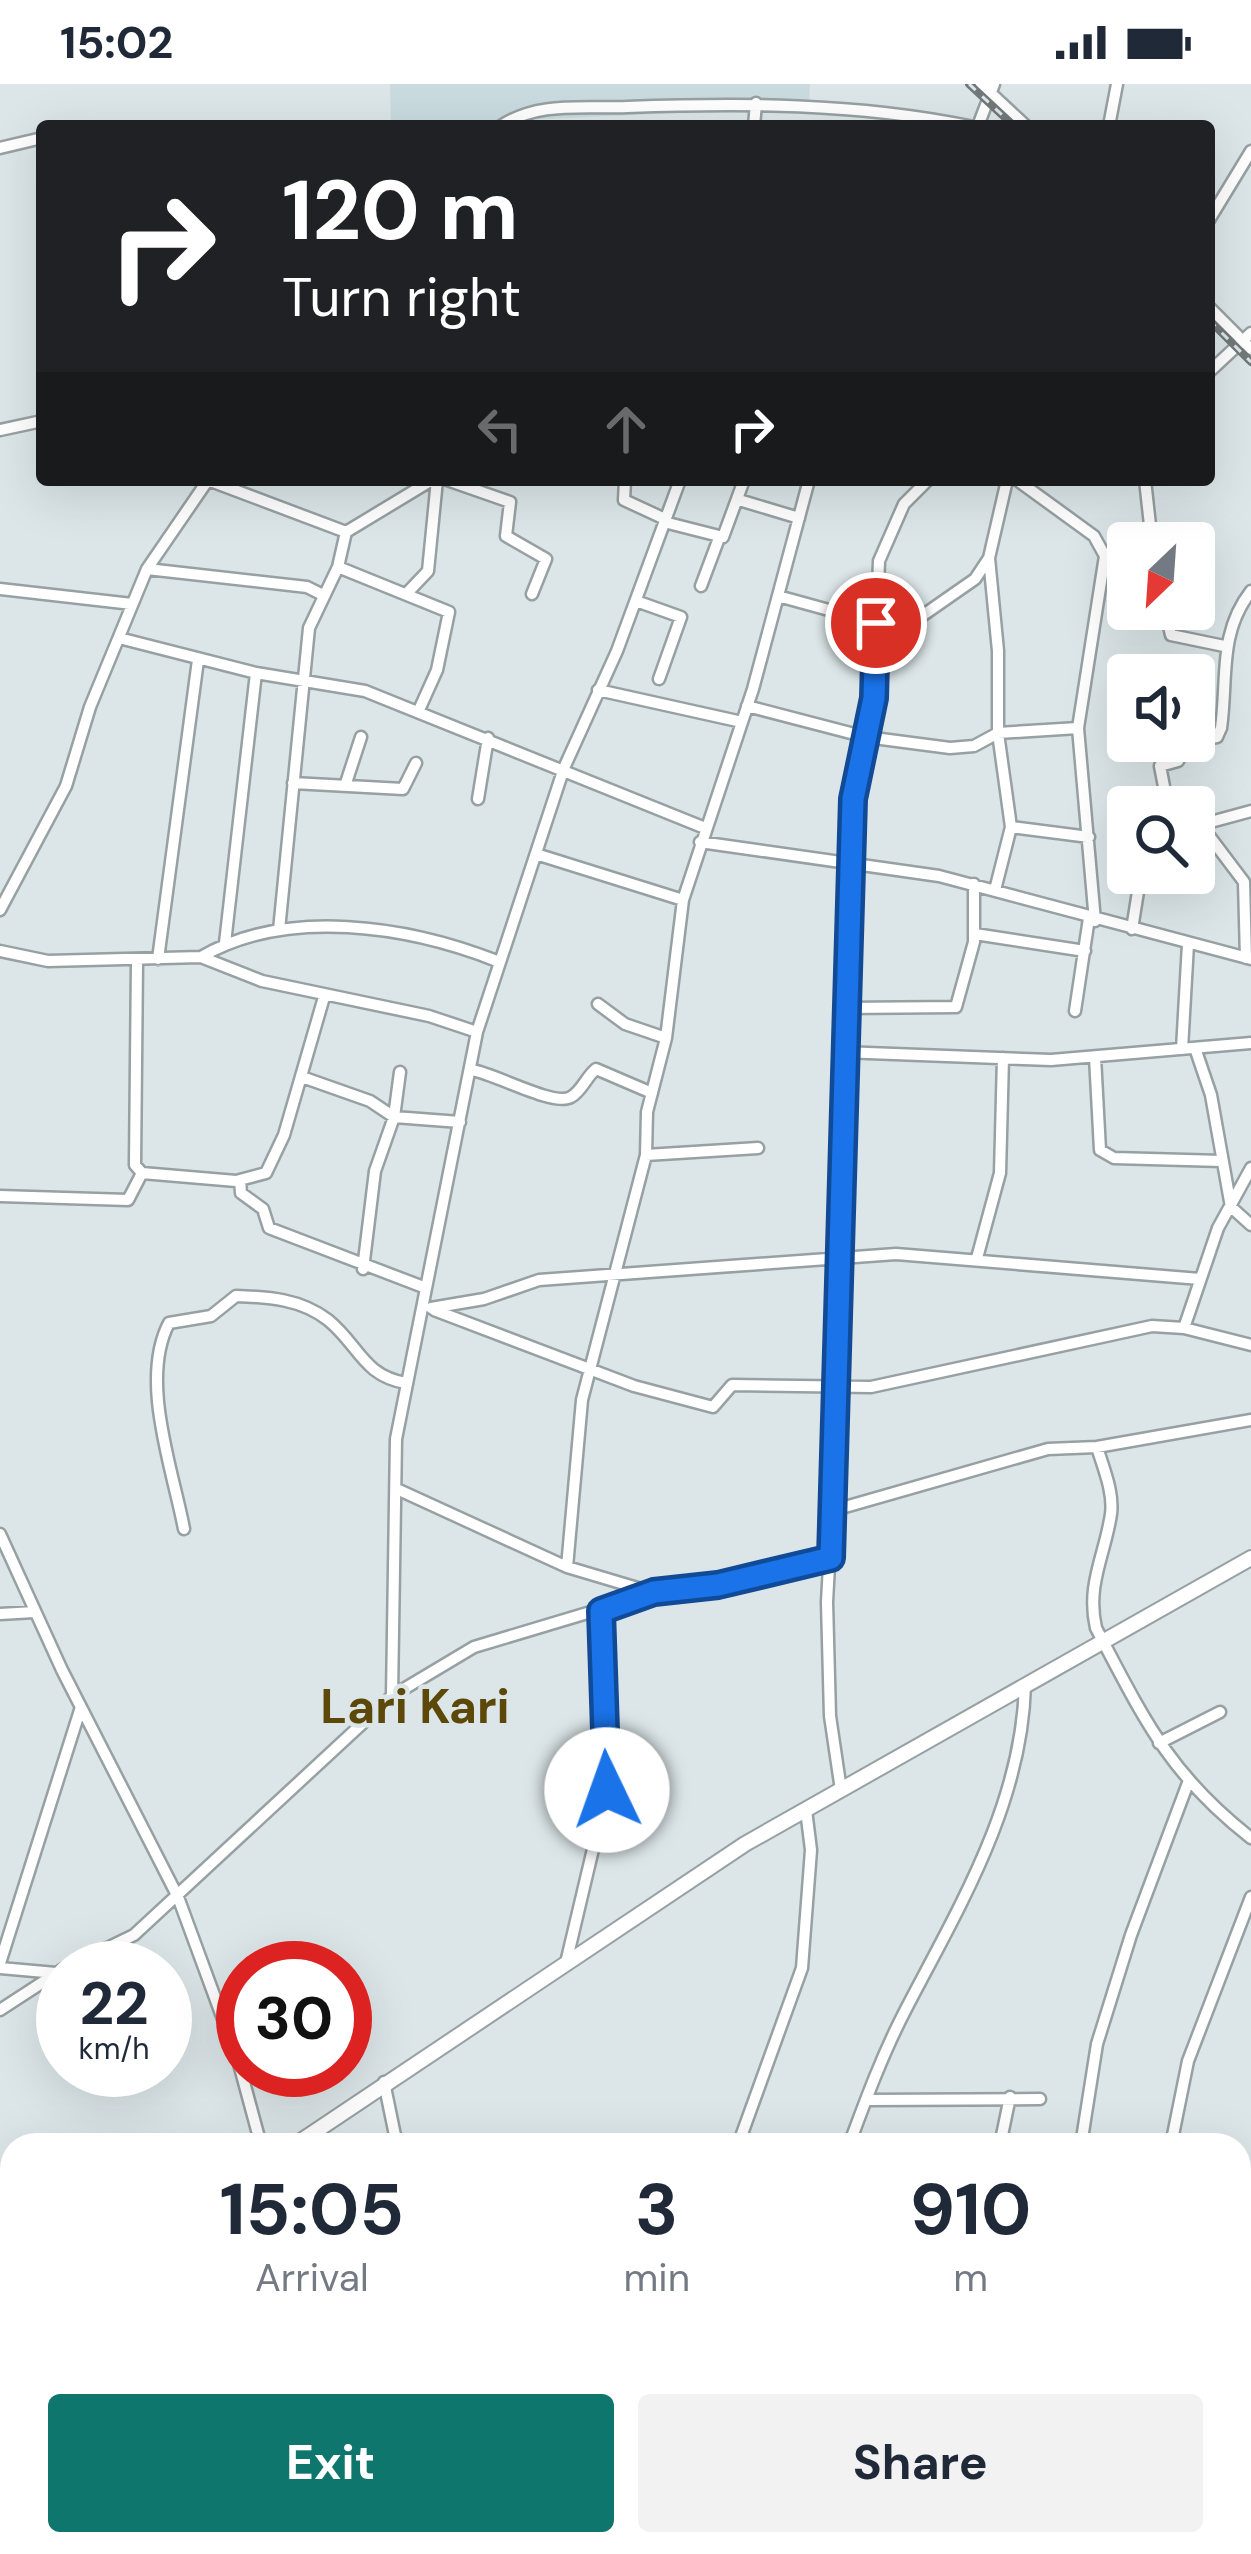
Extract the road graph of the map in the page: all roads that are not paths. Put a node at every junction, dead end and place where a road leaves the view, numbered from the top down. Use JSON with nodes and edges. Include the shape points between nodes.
{"nodes":[{"id":1,"x":981,"y":84,"type":"edge"},
{"id":2,"x":1117,"y":84,"type":"edge"},
{"id":3,"x":993,"y":89,"type":"edge"},
{"id":4,"x":756,"y":104,"type":"junction"},
{"id":5,"x":904,"y":119,"type":"edge"},
{"id":6,"x":513,"y":120,"type":"edge"},
{"id":7,"x":755,"y":120,"type":"edge"},
{"id":8,"x":980,"y":120,"type":"edge"},
{"id":9,"x":1021,"y":120,"type":"edge"},
{"id":10,"x":1109,"y":120,"type":"edge"},
{"id":11,"x":36,"y":139,"type":"edge"},
{"id":12,"x":0,"y":148,"type":"edge"},
{"id":13,"x":1251,"y":151,"type":"edge"},
{"id":14,"x":1215,"y":210,"type":"edge"},
{"id":15,"x":1215,"y":312,"type":"edge"},
{"id":16,"x":1248,"y":341,"type":"edge"},
{"id":17,"x":1215,"y":366,"type":"edge"},
{"id":18,"x":36,"y":422,"type":"edge"},
{"id":19,"x":0,"y":430,"type":"edge"},
{"id":20,"x":204,"y":486,"type":"edge"},
{"id":21,"x":224,"y":486,"type":"edge"},
{"id":22,"x":425,"y":486,"type":"edge"},
{"id":23,"x":435,"y":486,"type":"edge"},
{"id":24,"x":464,"y":486,"type":"edge"},
{"id":25,"x":625,"y":486,"type":"edge"},
{"id":26,"x":678,"y":486,"type":"edge"},
{"id":27,"x":742,"y":486,"type":"edge"},
{"id":28,"x":807,"y":486,"type":"edge"},
{"id":29,"x":920,"y":486,"type":"edge"},
{"id":30,"x":1004,"y":486,"type":"edge"},
{"id":31,"x":1025,"y":486,"type":"edge"},
{"id":32,"x":1146,"y":486,"type":"edge"},
{"id":33,"x":739,"y":500,"type":"junction"},
{"id":34,"x":799,"y":518,"type":"junction"},
{"id":35,"x":665,"y":520,"type":"junction"},
{"id":36,"x":1150,"y":522,"type":"edge"},
{"id":37,"x":346,"y":532,"type":"junction"},
{"id":38,"x":719,"y":538,"type":"junction"},
{"id":39,"x":989,"y":558,"type":"junction"},
{"id":40,"x":338,"y":567,"type":"junction"},
{"id":41,"x":147,"y":569,"type":"junction"},
{"id":42,"x":701,"y":586,"type":"dead end"},
{"id":43,"x":0,"y":589,"type":"edge"},
{"id":44,"x":1251,"y":591,"type":"edge"},
{"id":45,"x":408,"y":592,"type":"junction"},
{"id":46,"x":321,"y":594,"type":"junction"},
{"id":47,"x":532,"y":594,"type":"dead end"},
{"id":48,"x":778,"y":596,"type":"junction"},
{"id":49,"x":636,"y":601,"type":"junction"},
{"id":50,"x":132,"y":604,"type":"junction"},
{"id":51,"x":876,"y":621,"type":"junction"},
{"id":52,"x":1171,"y":630,"type":"edge"},
{"id":53,"x":118,"y":638,"type":"junction"},
{"id":54,"x":1224,"y":646,"type":"junction"},
{"id":55,"x":198,"y":660,"type":"junction"},
{"id":56,"x":256,"y":673,"type":"junction"},
{"id":57,"x":659,"y":679,"type":"dead end"},
{"id":58,"x":302,"y":682,"type":"junction"},
{"id":59,"x":598,"y":690,"type":"junction"},
{"id":60,"x":747,"y":706,"type":"junction"},
{"id":61,"x":419,"y":710,"type":"junction"},
{"id":62,"x":742,"y":722,"type":"junction"},
{"id":63,"x":1078,"y":728,"type":"junction"},
{"id":64,"x":998,"y":733,"type":"junction"},
{"id":65,"x":361,"y":737,"type":"dead end"},
{"id":66,"x":866,"y":737,"type":"junction"},
{"id":67,"x":1215,"y":737,"type":"edge"},
{"id":68,"x":488,"y":738,"type":"junction"},
{"id":69,"x":1174,"y":762,"type":"edge"},
{"id":70,"x":416,"y":763,"type":"dead end"},
{"id":71,"x":564,"y":768,"type":"junction"},
{"id":72,"x":293,"y":783,"type":"junction"},
{"id":73,"x":346,"y":783,"type":"junction"},
{"id":74,"x":1164,"y":786,"type":"edge"},
{"id":75,"x":478,"y":799,"type":"dead end"},
{"id":76,"x":1251,"y":811,"type":"edge"},
{"id":77,"x":1215,"y":820,"type":"edge"},
{"id":78,"x":1011,"y":826,"type":"junction"},
{"id":79,"x":705,"y":828,"type":"junction"},
{"id":80,"x":1089,"y":837,"type":"junction"},
{"id":81,"x":700,"y":842,"type":"junction"},
{"id":82,"x":1215,"y":846,"type":"edge"},
{"id":83,"x":536,"y":854,"type":"junction"},
{"id":84,"x":850,"y":865,"type":"junction"},
{"id":85,"x":974,"y":884,"type":"junction"},
{"id":86,"x":995,"y":890,"type":"junction"},
{"id":87,"x":1138,"y":894,"type":"edge"},
{"id":88,"x":683,"y":900,"type":"junction"},
{"id":89,"x":0,"y":910,"type":"edge"},
{"id":90,"x":1092,"y":920,"type":"junction"},
{"id":91,"x":1132,"y":929,"type":"junction"},
{"id":92,"x":279,"y":930,"type":"junction"},
{"id":93,"x":975,"y":934,"type":"junction"},
{"id":94,"x":225,"y":943,"type":"junction"},
{"id":95,"x":1188,"y":944,"type":"junction"},
{"id":96,"x":0,"y":951,"type":"edge"},
{"id":97,"x":1085,"y":951,"type":"junction"},
{"id":98,"x":201,"y":957,"type":"junction"},
{"id":99,"x":158,"y":959,"type":"junction"},
{"id":100,"x":1249,"y":959,"type":"edge"},
{"id":101,"x":137,"y":961,"type":"junction"},
{"id":102,"x":497,"y":961,"type":"junction"},
{"id":103,"x":324,"y":997,"type":"junction"},
{"id":104,"x":598,"y":1004,"type":"dead end"},
{"id":105,"x":844,"y":1008,"type":"junction"},
{"id":106,"x":1075,"y":1011,"type":"dead end"},
{"id":107,"x":477,"y":1032,"type":"junction"},
{"id":108,"x":667,"y":1038,"type":"junction"},
{"id":109,"x":1251,"y":1042,"type":"edge"},
{"id":110,"x":1189,"y":1048,"type":"junction"},
{"id":111,"x":842,"y":1052,"type":"junction"},
{"id":112,"x":1095,"y":1057,"type":"junction"},
{"id":113,"x":1003,"y":1058,"type":"junction"},
{"id":114,"x":472,"y":1070,"type":"junction"},
{"id":115,"x":400,"y":1072,"type":"dead end"},
{"id":116,"x":302,"y":1077,"type":"junction"},
{"id":117,"x":652,"y":1093,"type":"junction"},
{"id":118,"x":394,"y":1117,"type":"junction"},
{"id":119,"x":460,"y":1122,"type":"junction"},
{"id":120,"x":758,"y":1148,"type":"dead end"},
{"id":121,"x":646,"y":1155,"type":"junction"},
{"id":122,"x":1222,"y":1161,"type":"junction"},
{"id":123,"x":1251,"y":1168,"type":"edge"},
{"id":124,"x":142,"y":1173,"type":"junction"},
{"id":125,"x":241,"y":1180,"type":"junction"},
{"id":126,"x":0,"y":1196,"type":"edge"},
{"id":127,"x":1231,"y":1207,"type":"junction"},
{"id":128,"x":1251,"y":1225,"type":"edge"},
{"id":129,"x":977,"y":1258,"type":"junction"},
{"id":130,"x":840,"y":1259,"type":"junction"},
{"id":131,"x":363,"y":1269,"type":"junction"},
{"id":132,"x":614,"y":1274,"type":"junction"},
{"id":133,"x":1200,"y":1279,"type":"junction"},
{"id":134,"x":426,"y":1288,"type":"junction"},
{"id":135,"x":430,"y":1308,"type":"junction"},
{"id":136,"x":1184,"y":1328,"type":"junction"},
{"id":137,"x":1251,"y":1345,"type":"edge"},
{"id":138,"x":590,"y":1367,"type":"junction"},
{"id":139,"x":406,"y":1383,"type":"junction"},
{"id":140,"x":840,"y":1390,"type":"junction"},
{"id":141,"x":1251,"y":1420,"type":"edge"},
{"id":142,"x":1097,"y":1447,"type":"junction"},
{"id":143,"x":399,"y":1490,"type":"junction"},
{"id":144,"x":831,"y":1511,"type":"junction"},
{"id":145,"x":184,"y":1528,"type":"dead end"},
{"id":146,"x":1,"y":1541,"type":"edge"},
{"id":147,"x":831,"y":1558,"type":"junction"},
{"id":148,"x":1251,"y":1558,"type":"edge"},
{"id":149,"x":568,"y":1567,"type":"junction"},
{"id":150,"x":654,"y":1592,"type":"junction"},
{"id":151,"x":601,"y":1611,"type":"junction"},
{"id":152,"x":34,"y":1612,"type":"junction"},
{"id":153,"x":0,"y":1614,"type":"edge"},
{"id":154,"x":1102,"y":1641,"type":"junction"},
{"id":155,"x":1025,"y":1685,"type":"junction"},
{"id":156,"x":392,"y":1696,"type":"junction"},
{"id":157,"x":81,"y":1707,"type":"junction"},
{"id":158,"x":1220,"y":1712,"type":"dead end"},
{"id":159,"x":1159,"y":1743,"type":"junction"},
{"id":160,"x":1188,"y":1783,"type":"junction"},
{"id":161,"x":841,"y":1790,"type":"junction"},
{"id":162,"x":806,"y":1810,"type":"junction"},
{"id":163,"x":1251,"y":1838,"type":"edge"},
{"id":164,"x":178,"y":1897,"type":"junction"},
{"id":165,"x":1251,"y":1897,"type":"edge"},
{"id":166,"x":122,"y":1941,"type":"edge"},
{"id":167,"x":566,"y":1964,"type":"junction"},
{"id":168,"x":0,"y":1965,"type":"edge"},
{"id":169,"x":36,"y":1968,"type":"edge"},
{"id":170,"x":36,"y":1987,"type":"edge"},
{"id":171,"x":0,"y":2010,"type":"edge"},
{"id":172,"x":385,"y":2082,"type":"junction"},
{"id":173,"x":1010,"y":2097,"type":"junction"},
{"id":174,"x":1040,"y":2099,"type":"dead end"},
{"id":175,"x":868,"y":2100,"type":"junction"},
{"id":176,"x":258,"y":2133,"type":"edge"},
{"id":177,"x":312,"y":2133,"type":"edge"},
{"id":178,"x":395,"y":2133,"type":"edge"},
{"id":179,"x":742,"y":2133,"type":"edge"},
{"id":180,"x":854,"y":2133,"type":"edge"},
{"id":181,"x":1002,"y":2133,"type":"edge"},
{"id":182,"x":1083,"y":2133,"type":"edge"},
{"id":183,"x":1173,"y":2133,"type":"edge"}],
"edges":[{"from":1,"to":3,"type":"street"},
{"from":2,"to":10,"type":"street"},
{"from":3,"to":8,"type":"street"},
{"from":3,"to":9,"type":"street"},
{"from":4,"to":5,"type":"street"},
{"from":4,"to":6,"type":"street","via":[[536,109]]},
{"from":4,"to":7,"type":"street"},
{"from":11,"to":12,"type":"street"},
{"from":13,"to":14,"type":"street"},
{"from":15,"to":16,"type":"street"},
{"from":16,"to":17,"type":"street"},
{"from":18,"to":19,"type":"street"},
{"from":20,"to":41,"type":"street"},
{"from":21,"to":37,"type":"street"},
{"from":22,"to":37,"type":"street"},
{"from":23,"to":45,"type":"street","via":[[428,571]]},
{"from":24,"to":47,"type":"street","via":[[510,502],[506,536],[546,560]]},
{"from":25,"to":35,"type":"street","via":[[624,500]]},
{"from":26,"to":35,"type":"street"},
{"from":27,"to":33,"type":"street"},
{"from":28,"to":34,"type":"street"},
{"from":29,"to":51,"type":"street","via":[[879,561]]},
{"from":30,"to":39,"type":"street"},
{"from":31,"to":63,"type":"street","via":[[1094,536],[1106,556]]},
{"from":32,"to":36,"type":"street"},
{"from":33,"to":34,"type":"street"},
{"from":33,"to":38,"type":"street"},
{"from":34,"to":48,"type":"street"},
{"from":35,"to":38,"type":"street"},
{"from":35,"to":49,"type":"street"},
{"from":37,"to":40,"type":"street"},
{"from":38,"to":42,"type":"street"},
{"from":39,"to":51,"type":"street","via":[[962,591],[919,618]]},
{"from":39,"to":64,"type":"street"},
{"from":40,"to":45,"type":"street"},
{"from":40,"to":46,"type":"street"},
{"from":41,"to":46,"type":"street"},
{"from":41,"to":50,"type":"street"},
{"from":43,"to":50,"type":"street"},
{"from":44,"to":54,"type":"street"},
{"from":45,"to":61,"type":"street","via":[[450,615]]},
{"from":46,"to":58,"type":"street"},
{"from":48,"to":51,"type":"street"},
{"from":48,"to":60,"type":"street"},
{"from":49,"to":57,"type":"street","via":[[681,616]]},
{"from":49,"to":59,"type":"street"},
{"from":50,"to":53,"type":"street"},
{"from":51,"to":66,"type":"street"},
{"from":52,"to":54,"type":"street"},
{"from":53,"to":55,"type":"street"},
{"from":53,"to":89,"type":"street","via":[[66,786]]},
{"from":54,"to":67,"type":"street"},
{"from":55,"to":56,"type":"street"},
{"from":55,"to":99,"type":"street"},
{"from":56,"to":58,"type":"street"},
{"from":56,"to":94,"type":"street"},
{"from":58,"to":61,"type":"street"},
{"from":58,"to":72,"type":"street"},
{"from":59,"to":62,"type":"street"},
{"from":59,"to":71,"type":"street"},
{"from":60,"to":62,"type":"street"},
{"from":60,"to":66,"type":"street"},
{"from":61,"to":68,"type":"street"},
{"from":62,"to":79,"type":"street"},
{"from":63,"to":64,"type":"street"},
{"from":63,"to":80,"type":"street"},
{"from":64,"to":66,"type":"street","via":[[950,748]]},
{"from":64,"to":78,"type":"street"},
{"from":65,"to":73,"type":"street"},
{"from":66,"to":84,"type":"street"},
{"from":68,"to":71,"type":"street"},
{"from":68,"to":75,"type":"street"},
{"from":69,"to":74,"type":"street","via":[[1160,766]]},
{"from":70,"to":73,"type":"street","via":[[403,789]]},
{"from":71,"to":79,"type":"street"},
{"from":71,"to":83,"type":"street"},
{"from":72,"to":73,"type":"street"},
{"from":72,"to":92,"type":"street"},
{"from":76,"to":77,"type":"street"},
{"from":78,"to":80,"type":"street"},
{"from":78,"to":86,"type":"street"},
{"from":79,"to":81,"type":"street"},
{"from":80,"to":90,"type":"street"},
{"from":81,"to":84,"type":"street"},
{"from":81,"to":88,"type":"street"},
{"from":82,"to":100,"type":"street","via":[[1244,881]]},
{"from":83,"to":88,"type":"street"},
{"from":83,"to":102,"type":"street"},
{"from":84,"to":85,"type":"street"},
{"from":84,"to":105,"type":"street"},
{"from":85,"to":86,"type":"street"},
{"from":85,"to":93,"type":"street"},
{"from":86,"to":90,"type":"street"},
{"from":87,"to":91,"type":"street"},
{"from":88,"to":108,"type":"street"},
{"from":90,"to":91,"type":"street"},
{"from":90,"to":97,"type":"street"},
{"from":91,"to":95,"type":"street"},
{"from":92,"to":94,"type":"street"},
{"from":92,"to":102,"type":"street","via":[[393,931]]},
{"from":93,"to":97,"type":"street"},
{"from":93,"to":105,"type":"street","via":[[956,1007]]},
{"from":94,"to":98,"type":"street"},
{"from":95,"to":100,"type":"street"},
{"from":95,"to":110,"type":"street"},
{"from":96,"to":101,"type":"street","via":[[48,961]]},
{"from":97,"to":106,"type":"street"},
{"from":98,"to":99,"type":"street"},
{"from":98,"to":103,"type":"street"},
{"from":99,"to":101,"type":"street"},
{"from":101,"to":124,"type":"street","via":[[135,1166]]},
{"from":102,"to":107,"type":"street"},
{"from":103,"to":107,"type":"street"},
{"from":103,"to":116,"type":"street"},
{"from":104,"to":108,"type":"street","via":[[625,1024]]},
{"from":105,"to":111,"type":"street"},
{"from":107,"to":114,"type":"street"},
{"from":108,"to":117,"type":"street"},
{"from":109,"to":110,"type":"street"},
{"from":110,"to":112,"type":"street"},
{"from":110,"to":122,"type":"street","via":[[1211,1095]]},
{"from":111,"to":113,"type":"street"},
{"from":111,"to":130,"type":"street"},
{"from":112,"to":113,"type":"street"},
{"from":112,"to":122,"type":"street","via":[[1100,1150],[1114,1158]]},
{"from":113,"to":129,"type":"street","via":[[1000,1173]]},
{"from":114,"to":117,"type":"street","via":[[553,1099],[576,1094],[596,1069]]},
{"from":114,"to":119,"type":"street"},
{"from":115,"to":118,"type":"street"},
{"from":116,"to":118,"type":"street"},
{"from":116,"to":125,"type":"street","via":[[268,1169]]},
{"from":117,"to":121,"type":"street"},
{"from":118,"to":119,"type":"street"},
{"from":118,"to":131,"type":"street","via":[[375,1171]]},
{"from":119,"to":134,"type":"street"},
{"from":120,"to":121,"type":"street"},
{"from":121,"to":132,"type":"street"},
{"from":122,"to":127,"type":"street"},
{"from":123,"to":127,"type":"street"},
{"from":124,"to":125,"type":"street"},
{"from":124,"to":126,"type":"street","via":[[128,1200]]},
{"from":125,"to":131,"type":"street","via":[[241,1193],[262,1209],[268,1228]]},
{"from":127,"to":128,"type":"street"},
{"from":127,"to":133,"type":"street"},
{"from":129,"to":130,"type":"street"},
{"from":129,"to":133,"type":"street"},
{"from":130,"to":132,"type":"street"},
{"from":130,"to":140,"type":"street"},
{"from":131,"to":134,"type":"street"},
{"from":132,"to":135,"type":"street","via":[[539,1280]]},
{"from":132,"to":138,"type":"street"},
{"from":133,"to":136,"type":"street"},
{"from":134,"to":135,"type":"street"},
{"from":135,"to":138,"type":"street"},
{"from":135,"to":139,"type":"street"},
{"from":136,"to":137,"type":"street"},
{"from":136,"to":140,"type":"street","via":[[1130,1330]]},
{"from":138,"to":140,"type":"street","via":[[713,1407],[732,1385]]},
{"from":138,"to":149,"type":"street"},
{"from":139,"to":143,"type":"street","via":[[396,1439]]},
{"from":139,"to":145,"type":"street","via":[[377,1376],[326,1318],[298,1303],[236,1296],[211,1316],[169,1323],[161,1412]]},
{"from":140,"to":144,"type":"street"},
{"from":141,"to":142,"type":"street"},
{"from":142,"to":144,"type":"street","via":[[1048,1449]]},
{"from":142,"to":154,"type":"street","via":[[1112,1511],[1090,1605]]},
{"from":143,"to":149,"type":"street"},
{"from":143,"to":156,"type":"street"},
{"from":144,"to":147,"type":"street"},
{"from":146,"to":152,"type":"street"},
{"from":147,"to":150,"type":"street"},
{"from":147,"to":161,"type":"street","via":[[830,1717]]},
{"from":148,"to":154,"type":"street"},
{"from":149,"to":150,"type":"street"},
{"from":150,"to":151,"type":"street"},
{"from":151,"to":156,"type":"street","via":[[474,1647]]},
{"from":151,"to":167,"type":"street","via":[[607,1790]]},
{"from":152,"to":153,"type":"street"},
{"from":152,"to":157,"type":"street"},
{"from":154,"to":155,"type":"street"},
{"from":154,"to":159,"type":"street"},
{"from":155,"to":161,"type":"street"},
{"from":155,"to":175,"type":"street","via":[[999,1817]]},
{"from":156,"to":164,"type":"street"},
{"from":157,"to":164,"type":"street"},
{"from":157,"to":168,"type":"street"},
{"from":158,"to":159,"type":"street"},
{"from":159,"to":160,"type":"street"},
{"from":160,"to":163,"type":"street"},
{"from":160,"to":182,"type":"street","via":[[1097,2044]]},
{"from":161,"to":162,"type":"street"},
{"from":162,"to":167,"type":"street"},
{"from":162,"to":179,"type":"street","via":[[811,1850],[802,1968]]},
{"from":164,"to":166,"type":"street"},
{"from":164,"to":176,"type":"street"},
{"from":165,"to":183,"type":"street","via":[[1188,2061]]},
{"from":167,"to":172,"type":"street"},
{"from":168,"to":169,"type":"street"},
{"from":170,"to":171,"type":"street"},
{"from":172,"to":177,"type":"street"},
{"from":172,"to":178,"type":"street"},
{"from":173,"to":174,"type":"street"},
{"from":173,"to":175,"type":"street"},
{"from":173,"to":181,"type":"street"},
{"from":175,"to":180,"type":"street"}]}
